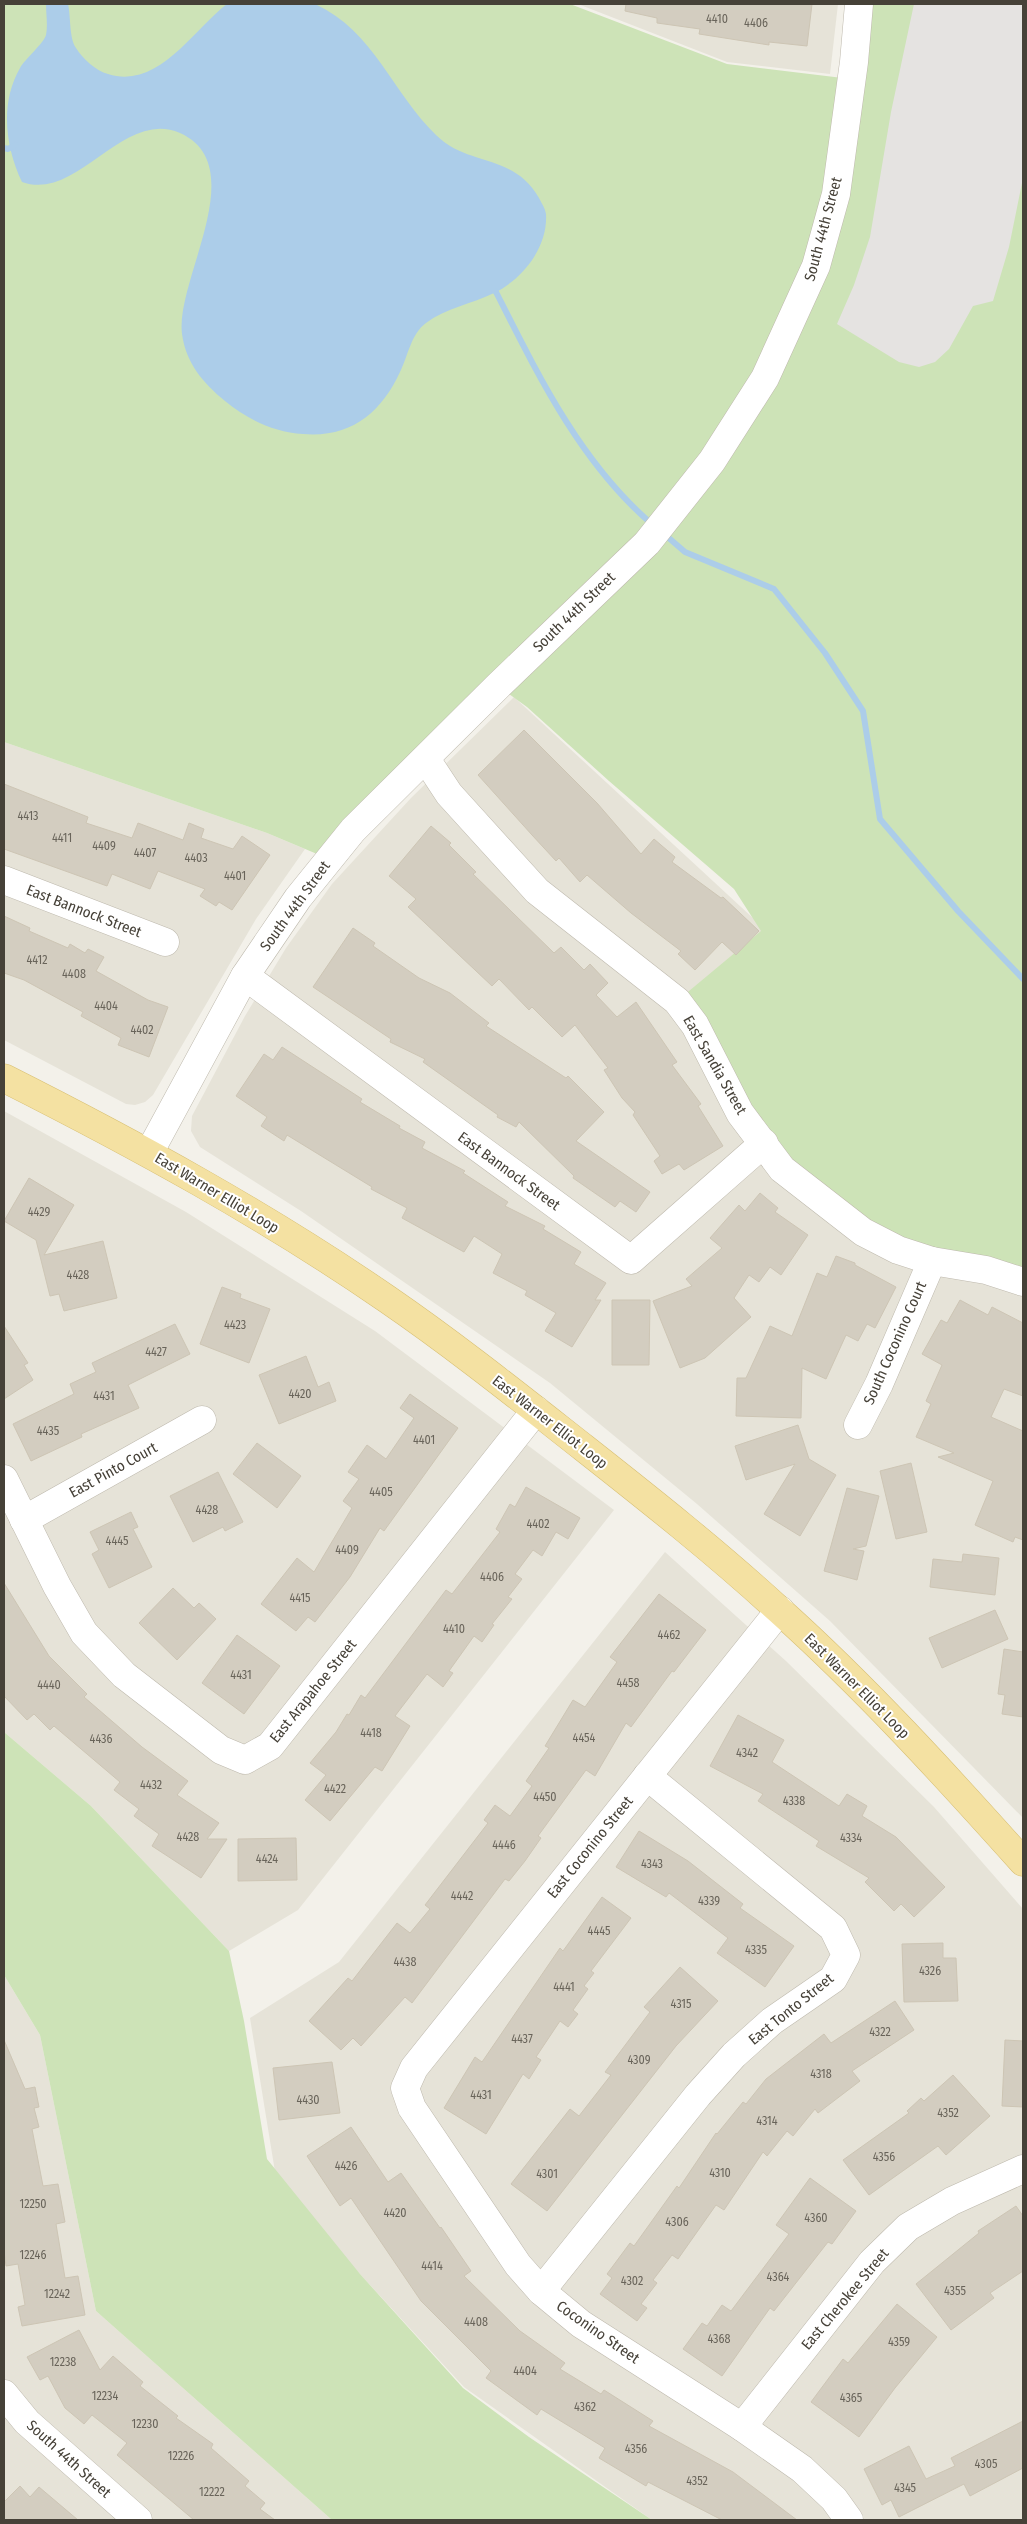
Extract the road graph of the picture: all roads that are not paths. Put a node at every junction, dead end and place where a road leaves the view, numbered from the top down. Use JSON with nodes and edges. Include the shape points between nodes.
{"nodes":[{"id":1,"x":859,"y":4,"type":"edge"},
{"id":2,"x":426,"y":759,"type":"junction"},
{"id":3,"x":4,"y":880,"type":"edge"},
{"id":4,"x":165,"y":942,"type":"dead end"},
{"id":5,"x":244,"y":976,"type":"junction"},
{"id":6,"x":4,"y":1078,"type":"edge"},
{"id":7,"x":764,"y":1143,"type":"junction"},
{"id":8,"x":149,"y":1153,"type":"junction"},
{"id":9,"x":932,"y":1261,"type":"junction"},
{"id":10,"x":1023,"y":1282,"type":"edge"},
{"id":11,"x":536,"y":1410,"type":"junction"},
{"id":12,"x":202,"y":1420,"type":"dead end"},
{"id":13,"x":858,"y":1425,"type":"dead end"},
{"id":14,"x":4,"y":1479,"type":"edge"},
{"id":15,"x":24,"y":1520,"type":"junction"},
{"id":16,"x":780,"y":1610,"type":"junction"},
{"id":17,"x":647,"y":1776,"type":"junction"},
{"id":18,"x":1023,"y":1862,"type":"edge"},
{"id":19,"x":405,"y":2088,"type":"joint"},
{"id":20,"x":1023,"y":2169,"type":"edge"},
{"id":21,"x":541,"y":2291,"type":"junction"},
{"id":22,"x":4,"y":2394,"type":"edge"},
{"id":23,"x":742,"y":2427,"type":"junction"},
{"id":24,"x":138,"y":2520,"type":"edge"},
{"id":25,"x":850,"y":2520,"type":"edge"}],
"edges":[{"from":1,"to":2,"type":"street","name":"South 44th Street","via":[[836,194],[816,266],[766,378],[712,460],[647,543]]},
{"from":2,"to":5,"type":"street","name":"South 44th Street","via":[[353,830],[298,898]]},
{"from":2,"to":7,"type":"street","name":"East Sandia Street","via":[[449,794],[537,891],[677,1001],[695,1025],[740,1113]]},
{"from":3,"to":4,"type":"street","name":"East Bannock Street"},
{"from":5,"to":7,"type":"street","name":"East Bannock Street","via":[[630,1260]]},
{"from":5,"to":8,"type":"street","name":"South 44th Street"},
{"from":6,"to":8,"type":"main road","name":"East Warner Elliot Loop"},
{"from":7,"to":9,"type":"street","name":"East Sandia Street","via":[[782,1168],[863,1232],[898,1250]]},
{"from":8,"to":11,"type":"main road","name":"East Warner Elliot Loop","via":[[281,1231],[386,1299]]},
{"from":9,"to":10,"type":"street","name":"East Sandia Street","via":[[986,1270]]},
{"from":9,"to":13,"type":"street","name":"South Coconino Court"},
{"from":11,"to":15,"type":"street","name":"East Arapahoe Street","via":[[270,1746],[245,1760],[221,1750],[132,1681],[84,1633]]},
{"from":11,"to":16,"type":"main road","name":"East Warner Elliot Loop","via":[[659,1507]]},
{"from":12,"to":15,"type":"street","name":"East Pinto Court"},
{"from":14,"to":15,"type":"street","name":"East Arapahoe Street"},
{"from":16,"to":17,"type":"street","name":"East Coconino Street"},
{"from":16,"to":18,"type":"main road","name":"East Warner Elliot Loop","via":[[932,1760]]},
{"from":17,"to":19,"type":"street","name":"East Coconino Street","via":[[414,2068]]},
{"from":17,"to":21,"type":"street","name":"East Tonto Street","via":[[833,1928],[846,1955],[833,1979],[772,2021],[704,2088]]},
{"from":19,"to":21,"type":"street","name":"Coconino Street","via":[[412,2108],[518,2265]]},
{"from":20,"to":23,"type":"street","name":"East Cherokee Street","via":[[952,2202],[908,2227],[872,2262]]},
{"from":21,"to":23,"type":"street","name":"Coconino Street","via":[[581,2324]]},
{"from":22,"to":24,"type":"street","name":"South 44th Street","via":[[27,2422]]},
{"from":23,"to":25,"type":"street","name":"Coconino Street","via":[[802,2469],[834,2499]]}]}
